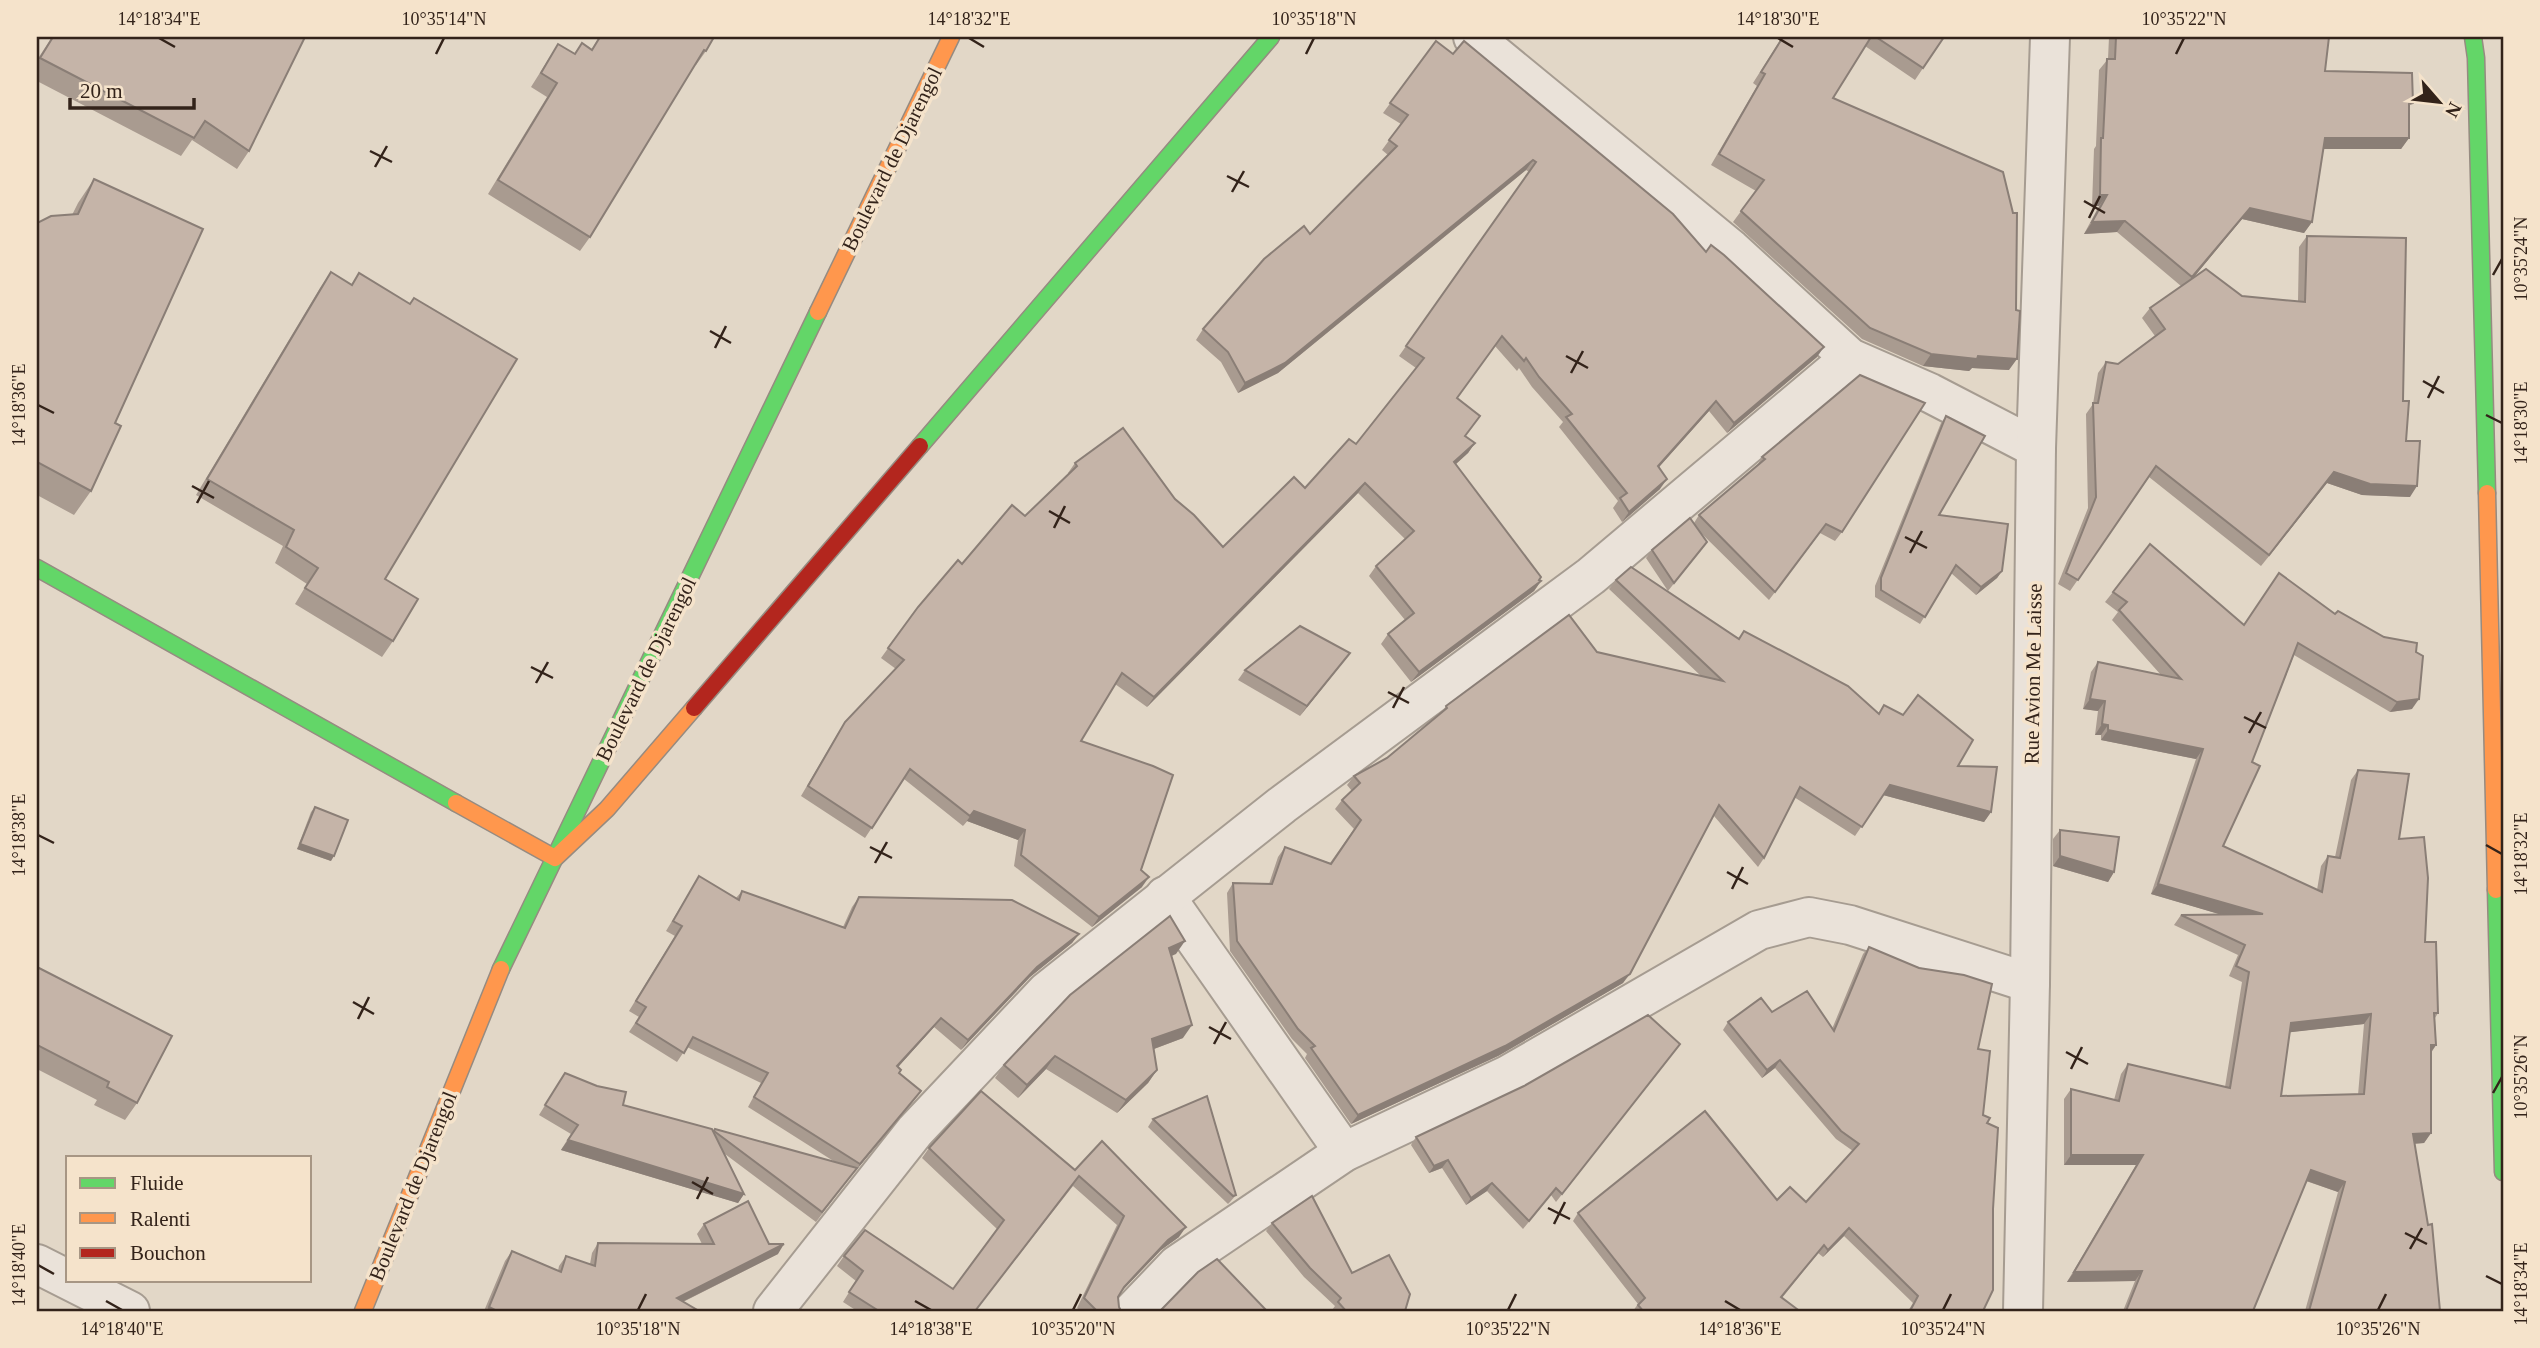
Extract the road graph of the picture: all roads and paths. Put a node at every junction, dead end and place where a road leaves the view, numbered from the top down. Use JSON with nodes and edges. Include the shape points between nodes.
{"nodes":[{"id":1,"x":951,"y":37,"type":"edge"},
{"id":2,"x":1271,"y":37,"type":"edge"},
{"id":3,"x":1473,"y":37,"type":"edge"},
{"id":4,"x":2050,"y":37,"type":"edge"},
{"id":5,"x":2473,"y":37,"type":"edge"},
{"id":6,"x":1850,"y":358,"type":"junction"},
{"id":7,"x":2036,"y":448,"type":"junction"},
{"id":8,"x":37,"y":568,"type":"edge"},
{"id":9,"x":555,"y":858,"type":"junction"},
{"id":10,"x":1165,"y":896,"type":"junction"},
{"id":11,"x":2030,"y":983,"type":"junction"},
{"id":12,"x":1344,"y":1152,"type":"junction"},
{"id":13,"x":2503,"y":1172,"type":"edge"},
{"id":14,"x":37,"y":1264,"type":"edge"},
{"id":15,"x":66,"y":1279,"type":"edge"},
{"id":16,"x":73,"y":1282,"type":"edge"},
{"id":17,"x":130,"y":1311,"type":"edge"},
{"id":18,"x":363,"y":1311,"type":"edge"},
{"id":19,"x":773,"y":1311,"type":"edge"},
{"id":20,"x":1133,"y":1311,"type":"edge"},
{"id":21,"x":2023,"y":1311,"type":"edge"}],
"edges":[{"from":1,"to":9,"type":"main road","name":"Boulevard de Djarengol"},
{"from":2,"to":9,"type":"main road","via":[[607,809]]},
{"from":3,"to":6,"type":"street","via":[[1731,249]]},
{"from":4,"to":7,"type":"street","name":"Rue Avion Me Laisse"},
{"from":5,"to":13,"type":"main road"},
{"from":6,"to":7,"type":"street"},
{"from":6,"to":10,"type":"street","via":[[1591,576]]},
{"from":7,"to":11,"type":"street","name":"Rue Avion Me Laisse"},
{"from":8,"to":9,"type":"main road"},
{"from":9,"to":18,"type":"main road","name":"Boulevard de Djarengol","via":[[507,953]]},
{"from":10,"to":12,"type":"street"},
{"from":10,"to":19,"type":"street","via":[[1045,992],[915,1131]]},
{"from":11,"to":12,"type":"street","via":[[1850,925],[1809,917],[1759,930],[1508,1076]]},
{"from":11,"to":21,"type":"street","name":"Rue Avion Me Laisse"},
{"from":12,"to":20,"type":"street","via":[[1177,1265]]},
{"from":14,"to":15,"type":"street"},
{"from":16,"to":17,"type":"street"}]}
